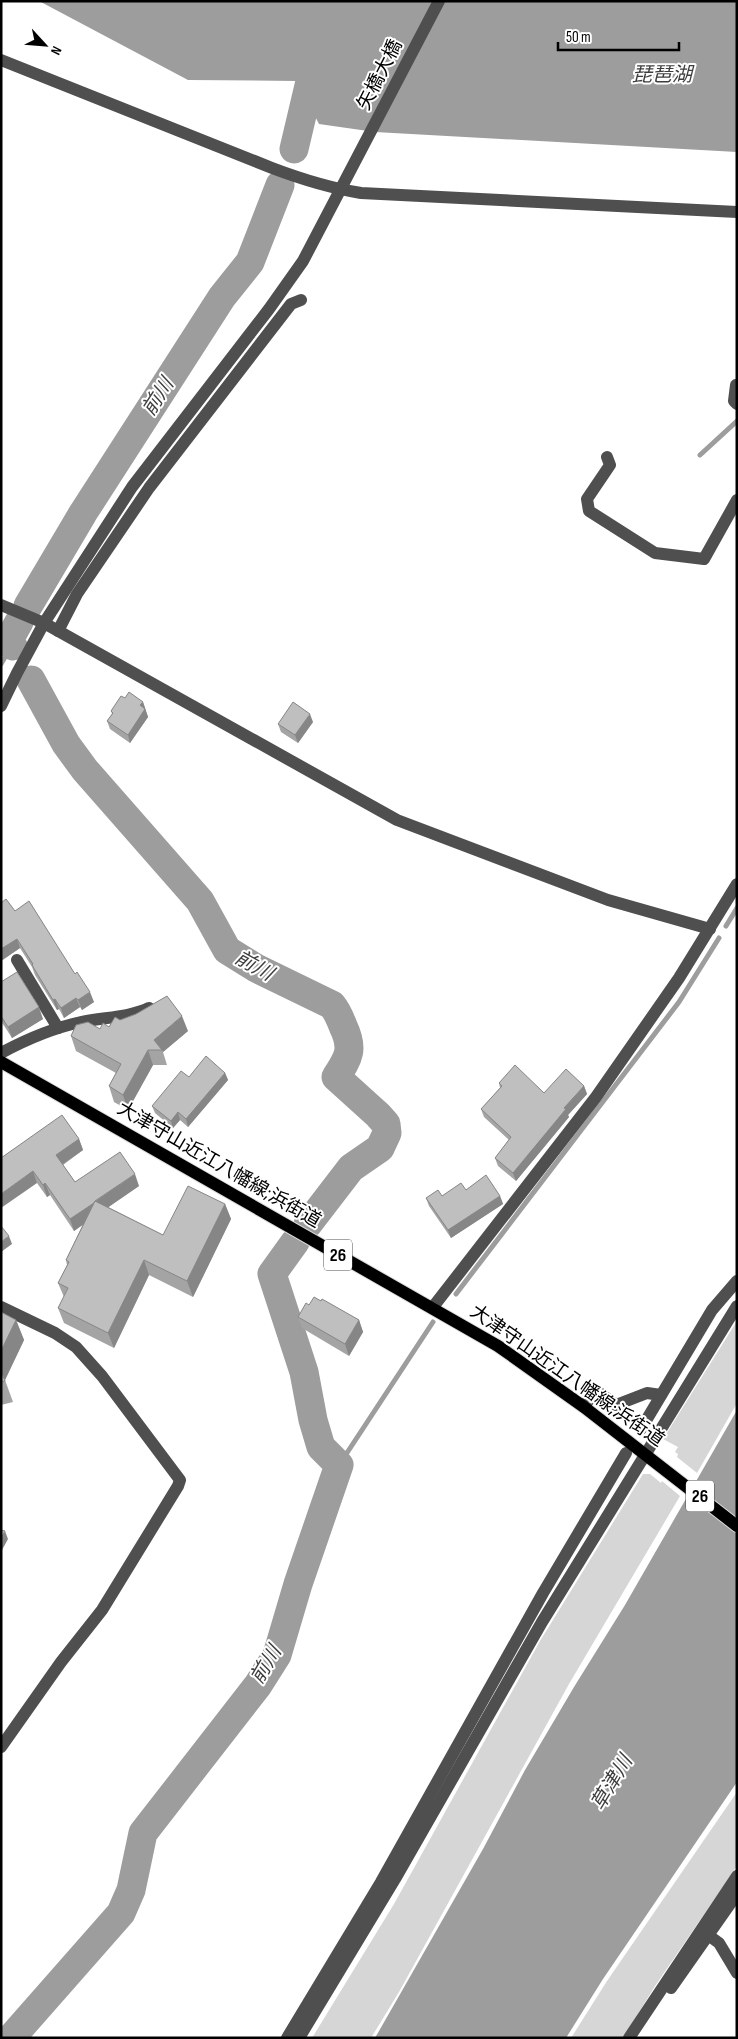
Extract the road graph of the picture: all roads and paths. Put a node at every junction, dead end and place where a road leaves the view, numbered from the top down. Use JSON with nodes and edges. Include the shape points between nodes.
{"nodes":[{"id":1,"x":439,"y":1,"type":"edge"},
{"id":2,"x":1,"y":60,"type":"edge"},
{"id":3,"x":340,"y":190,"type":"junction"},
{"id":4,"x":737,"y":212,"type":"edge"},
{"id":5,"x":301,"y":300,"type":"dead end"},
{"id":6,"x":736,"y":385,"type":"edge"},
{"id":7,"x":737,"y":404,"type":"edge"},
{"id":8,"x":607,"y":457,"type":"dead end"},
{"id":9,"x":737,"y":500,"type":"edge"},
{"id":10,"x":7,"y":607,"type":"edge"},
{"id":11,"x":39,"y":621,"type":"junction"},
{"id":12,"x":58,"y":631,"type":"junction"},
{"id":13,"x":1,"y":706,"type":"edge"},
{"id":14,"x":737,"y":884,"type":"edge"},
{"id":15,"x":710,"y":929,"type":"junction"},
{"id":16,"x":17,"y":960,"type":"dead end"},
{"id":17,"x":149,"y":1008,"type":"edge"},
{"id":18,"x":58,"y":1028,"type":"junction"},
{"id":19,"x":1,"y":1053,"type":"edge"},
{"id":20,"x":1,"y":1062,"type":"edge"},
{"id":21,"x":737,"y":1281,"type":"edge"},
{"id":22,"x":737,"y":1306,"type":"edge"},
{"id":23,"x":1,"y":1307,"type":"edge"},
{"id":24,"x":433,"y":1307,"type":"junction"},
{"id":25,"x":661,"y":1395,"type":"junction"},
{"id":26,"x":584,"y":1407,"type":"junction"},
{"id":27,"x":640,"y":1429,"type":"dead end"},
{"id":28,"x":626,"y":1453,"type":"dead end"},
{"id":29,"x":646,"y":1454,"type":"junction"},
{"id":30,"x":737,"y":1526,"type":"edge"},
{"id":31,"x":502,"y":1678,"type":"junction"},
{"id":32,"x":1,"y":1747,"type":"edge"},
{"id":33,"x":456,"y":1760,"type":"junction"},
{"id":34,"x":737,"y":1876,"type":"edge"},
{"id":35,"x":737,"y":1894,"type":"edge"},
{"id":36,"x":708,"y":1935,"type":"junction"},
{"id":37,"x":737,"y":1973,"type":"edge"},
{"id":38,"x":287,"y":2038,"type":"edge"},
{"id":39,"x":299,"y":2038,"type":"edge"},
{"id":40,"x":629,"y":2038,"type":"edge"},
{"id":41,"x":638,"y":2038,"type":"edge"}],
"edges":[{"from":1,"to":3,"type":"street","name":"矢橋大橋"},
{"from":2,"to":3,"type":"street","via":[[303,180]]},
{"from":3,"to":4,"type":"street"},
{"from":3,"to":11,"type":"street","name":"矢橋大橋","via":[[303,261],[132,487]]},
{"from":5,"to":12,"type":"street","via":[[292,304],[149,488],[77,594]]},
{"from":6,"to":7,"type":"street","via":[[734,400]]},
{"from":8,"to":9,"type":"street","via":[[610,465],[587,499],[590,511],[655,553],[704,559]]},
{"from":10,"to":11,"type":"street"},
{"from":11,"to":12,"type":"street"},
{"from":11,"to":13,"type":"street","name":"矢橋大橋","via":[[33,643]]},
{"from":12,"to":15,"type":"street","via":[[397,820],[608,900]]},
{"from":14,"to":15,"type":"street"},
{"from":15,"to":24,"type":"street","via":[[596,1097]]},
{"from":16,"to":18,"type":"street"},
{"from":17,"to":18,"type":"street","via":[[131,1015],[105,1017]]},
{"from":18,"to":19,"type":"street"},
{"from":20,"to":24,"type":"main road","name":"大津守山近江八幡線;浜街道","number":"26"},
{"from":21,"to":25,"type":"street","via":[[712,1310]]},
{"from":22,"to":29,"type":"street"},
{"from":23,"to":32,"type":"street","via":[[76,1347],[102,1376],[180,1480],[102,1610]]},
{"from":24,"to":26,"type":"main road","name":"大津守山近江八幡線;浜街道","number":"26","via":[[498,1346]]},
{"from":25,"to":26,"type":"street","via":[[647,1393],[616,1405],[595,1390]]},
{"from":25,"to":27,"type":"street"},
{"from":26,"to":29,"type":"main road","name":"大津守山近江八幡線;浜街道","number":"26"},
{"from":28,"to":31,"type":"street","via":[[543,1593]]},
{"from":29,"to":30,"type":"main road","name":"大津守山近江八幡線;浜街道","number":"26"},
{"from":29,"to":31,"type":"street","via":[[542,1622]]},
{"from":31,"to":33,"type":"street"},
{"from":33,"to":38,"type":"street"},
{"from":33,"to":39,"type":"street","via":[[395,1879]]},
{"from":34,"to":40,"type":"street"},
{"from":35,"to":36,"type":"street"},
{"from":36,"to":37,"type":"street","via":[[719,1943]]},
{"from":36,"to":41,"type":"street"}]}
